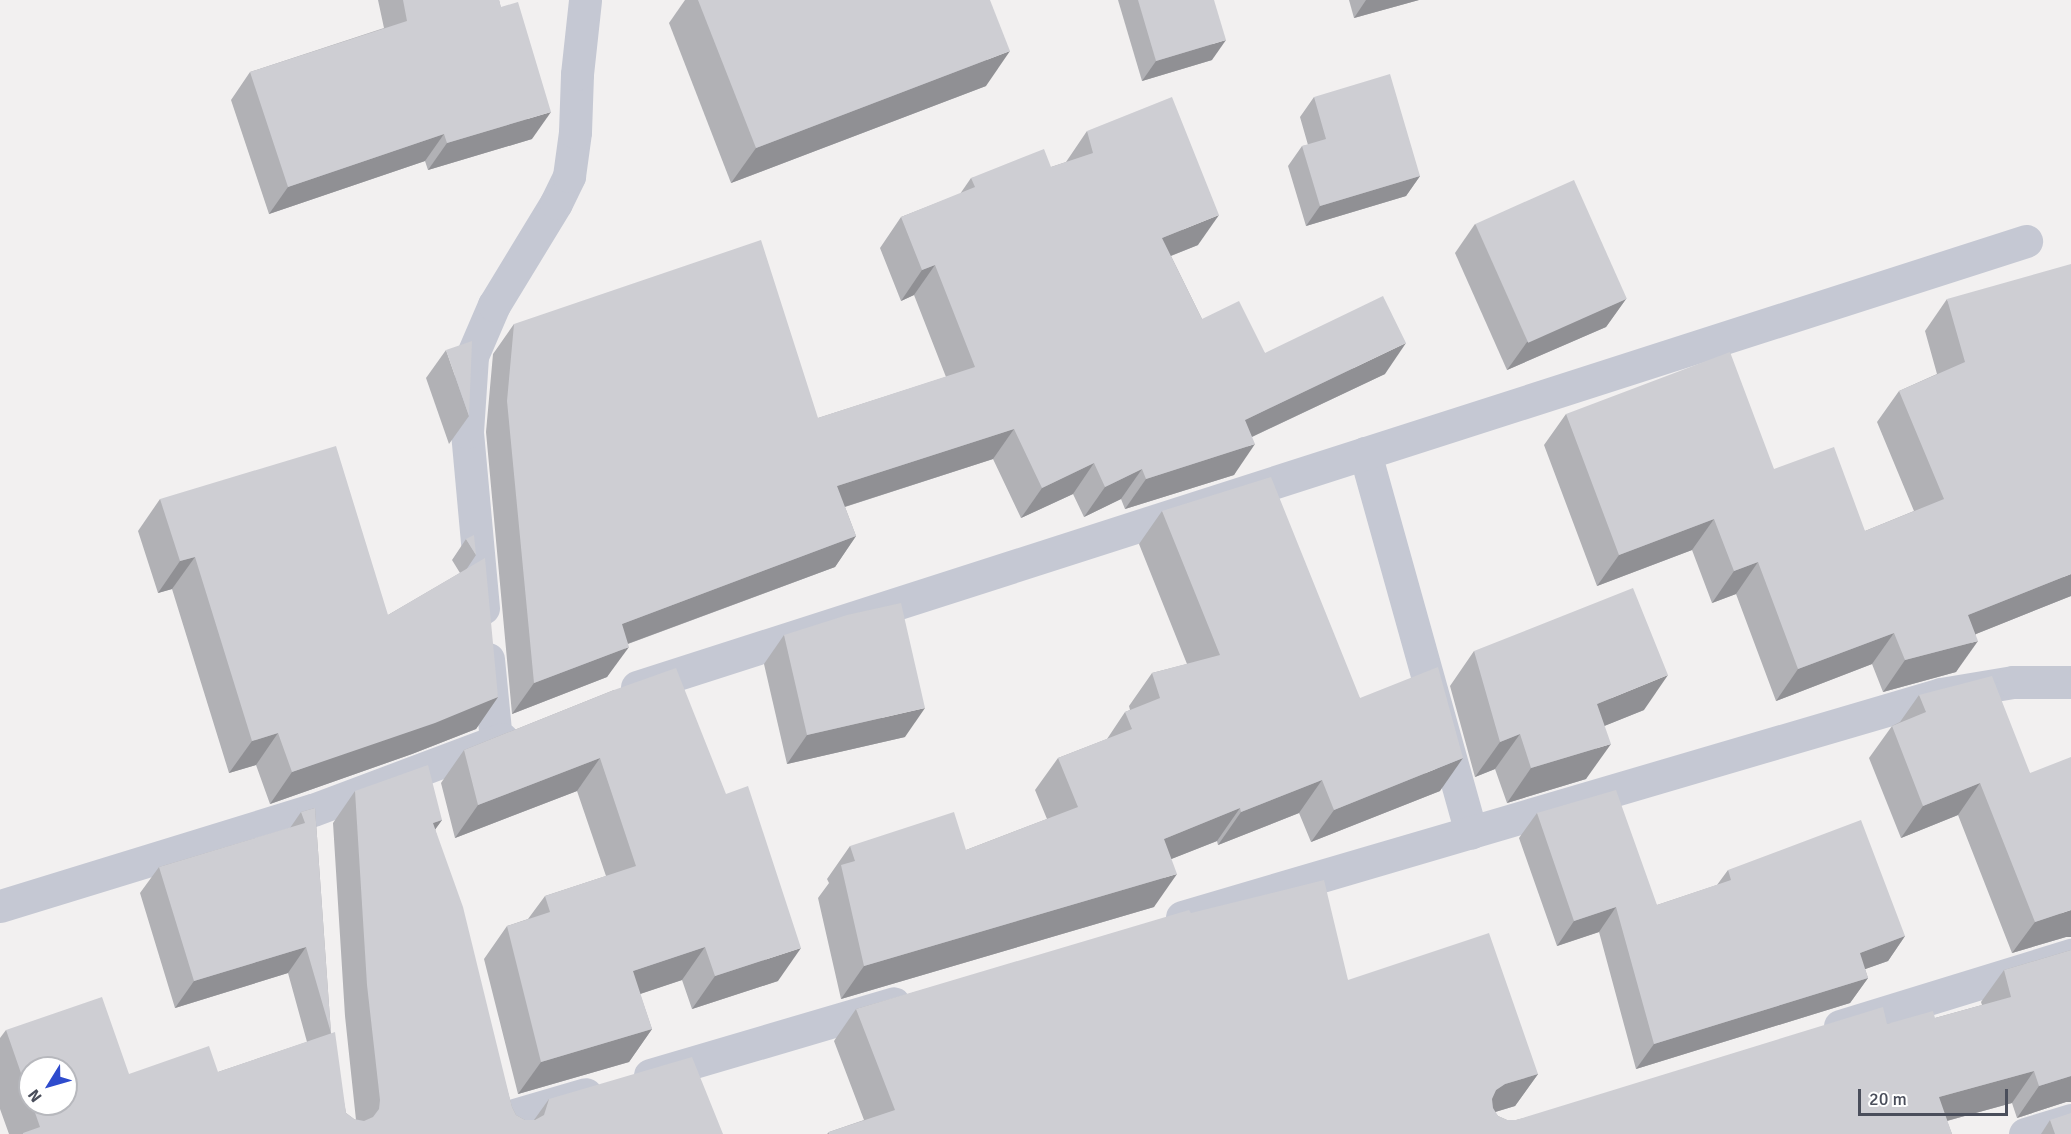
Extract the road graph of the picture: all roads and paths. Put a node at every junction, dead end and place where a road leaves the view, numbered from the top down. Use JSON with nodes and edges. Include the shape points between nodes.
{"nodes":[{"id":1,"x":585,"y":0,"type":"edge"},
{"id":2,"x":2026,"y":241,"type":"dead end"},
{"id":3,"x":1365,"y":453,"type":"junction"},
{"id":4,"x":2071,"y":682,"type":"edge"},
{"id":5,"x":605,"y":698,"type":"edge"},
{"id":6,"x":529,"y":728,"type":"edge"},
{"id":7,"x":496,"y":741,"type":"junction"},
{"id":8,"x":313,"y":810,"type":"junction"},
{"id":9,"x":1471,"y":832,"type":"junction"},
{"id":10,"x":315,"y":843,"type":"edge"},
{"id":11,"x":0,"y":906,"type":"edge"},
{"id":12,"x":1153,"y":926,"type":"edge"},
{"id":13,"x":2071,"y":955,"type":"edge"},
{"id":14,"x":925,"y":994,"type":"edge"},
{"id":15,"x":1808,"y":1035,"type":"edge"},
{"id":16,"x":496,"y":1084,"type":"edge"},
{"id":17,"x":2071,"y":1120,"type":"edge"},
{"id":18,"x":506,"y":1126,"type":"edge"},
{"id":19,"x":2025,"y":1134,"type":"edge"}],
"edges":[{"from":1,"to":7,"type":"street","via":[[569,176],[494,305],[472,356],[466,432]]},
{"from":2,"to":3,"type":"street"},
{"from":3,"to":5,"type":"street"},
{"from":3,"to":9,"type":"street"},
{"from":4,"to":9,"type":"street","via":[[2013,682],[1941,694]]},
{"from":6,"to":7,"type":"street"},
{"from":7,"to":8,"type":"street","via":[[422,784]]},
{"from":8,"to":10,"type":"street"},
{"from":8,"to":11,"type":"street"},
{"from":9,"to":12,"type":"street"},
{"from":13,"to":15,"type":"street"},
{"from":14,"to":18,"type":"street"},
{"from":16,"to":18,"type":"street"},
{"from":17,"to":19,"type":"street"}]}
